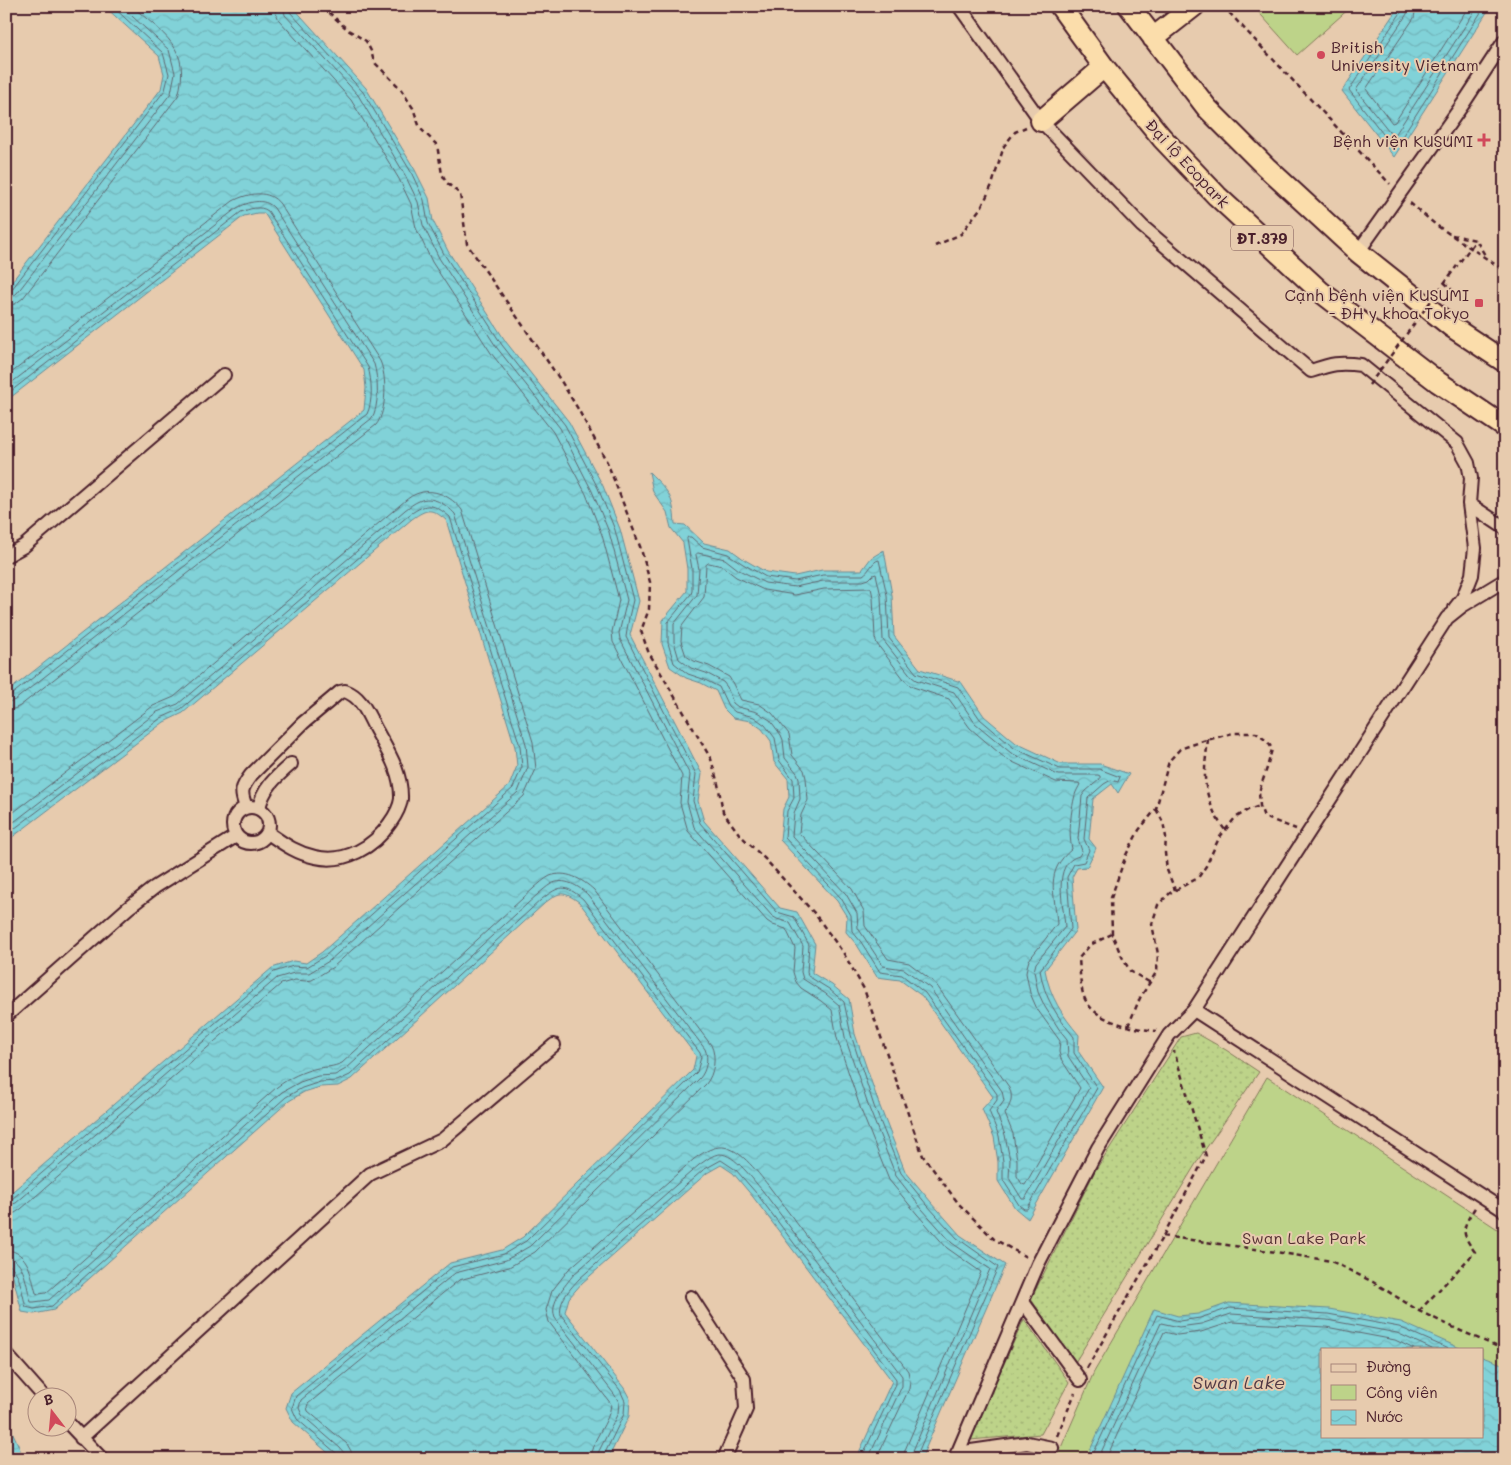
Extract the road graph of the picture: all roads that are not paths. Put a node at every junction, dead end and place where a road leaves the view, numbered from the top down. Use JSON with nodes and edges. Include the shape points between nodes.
{"nodes":[{"id":1,"x":959,"y":6,"type":"edge"},
{"id":2,"x":1060,"y":6,"type":"edge"},
{"id":3,"x":1129,"y":6,"type":"edge"},
{"id":4,"x":1194,"y":6,"type":"edge"},
{"id":5,"x":1153,"y":38,"type":"junction"},
{"id":6,"x":1505,"y":40,"type":"edge"},
{"id":7,"x":1104,"y":67,"type":"junction"},
{"id":8,"x":1041,"y":121,"type":"junction"},
{"id":9,"x":1358,"y":252,"type":"junction"},
{"id":10,"x":1505,"y":362,"type":"edge"},
{"id":11,"x":224,"y":375,"type":"dead end"},
{"id":12,"x":1505,"y":427,"type":"edge"},
{"id":13,"x":1469,"y":504,"type":"junction"},
{"id":14,"x":1505,"y":528,"type":"edge"},
{"id":15,"x":6,"y":556,"type":"edge"},
{"id":16,"x":1505,"y":580,"type":"edge"},
{"id":17,"x":1448,"y":618,"type":"junction"},
{"id":18,"x":292,"y":764,"type":"dead end"},
{"id":19,"x":253,"y":808,"type":"junction"},
{"id":20,"x":268,"y":833,"type":"junction"},
{"id":21,"x":236,"y":836,"type":"junction"},
{"id":22,"x":1194,"y":1010,"type":"junction"},
{"id":23,"x":6,"y":1016,"type":"edge"},
{"id":24,"x":554,"y":1045,"type":"dead end"},
{"id":25,"x":1505,"y":1211,"type":"edge"},
{"id":26,"x":691,"y":1297,"type":"dead end"},
{"id":27,"x":1023,"y":1302,"type":"junction"},
{"id":28,"x":6,"y":1354,"type":"edge"},
{"id":29,"x":1080,"y":1380,"type":"road end"},
{"id":30,"x":36,"y":1388,"type":"edge"},
{"id":31,"x":78,"y":1435,"type":"edge"},
{"id":32,"x":81,"y":1438,"type":"junction"},
{"id":33,"x":1052,"y":1448,"type":"road end"},
{"id":34,"x":956,"y":1456,"type":"edge"},
{"id":35,"x":102,"y":1459,"type":"edge"},
{"id":36,"x":724,"y":1459,"type":"edge"}],
"edges":[{"from":1,"to":8,"type":"street"},
{"from":2,"to":7,"type":"highway","name":"Đại lộ Ecopark","number":"ĐT.379"},
{"from":3,"to":5,"type":"highway"},
{"from":4,"to":5,"type":"highway"},
{"from":5,"to":9,"type":"highway","via":[[1207,108]]},
{"from":6,"to":9,"type":"street"},
{"from":7,"to":8,"type":"highway"},
{"from":7,"to":12,"type":"highway","name":"Đại lộ Ecopark","number":"ĐT.379","via":[[1162,138],[1217,196],[1321,292],[1438,382]]},
{"from":8,"to":13,"type":"street","via":[[1142,226],[1311,372],[1344,362],[1361,365],[1457,443],[1468,463],[1471,478]]},
{"from":9,"to":10,"type":"highway","via":[[1452,327]]},
{"from":11,"to":15,"type":"street","via":[[24,546]]},
{"from":13,"to":14,"type":"street"},
{"from":13,"to":17,"type":"street","via":[[1475,548],[1472,575],[1463,598]]},
{"from":16,"to":17,"type":"street"},
{"from":17,"to":22,"type":"street"},
{"from":18,"to":19,"type":"street","via":[[266,789]]},
{"from":19,"to":20,"type":"street","via":[[268,817]]},
{"from":19,"to":20,"type":"street","via":[[242,791],[251,775],[303,723],[340,692],[356,696],[393,760],[399,779],[401,800],[383,835],[363,850],[341,858],[317,858],[295,852]]},
{"from":19,"to":21,"type":"street","via":[[241,810],[233,820]]},
{"from":20,"to":21,"type":"street","via":[[260,842],[254,843],[243,842]]},
{"from":21,"to":23,"type":"street","via":[[128,908]]},
{"from":22,"to":25,"type":"street"},
{"from":22,"to":27,"type":"street","via":[[1170,1035],[1098,1148],[1038,1264]]},
{"from":24,"to":32,"type":"street","via":[[442,1140],[370,1174]]},
{"from":26,"to":36,"type":"street","via":[[744,1379],[746,1409]]},
{"from":27,"to":29,"type":"street"},
{"from":27,"to":34,"type":"street"},
{"from":28,"to":30,"type":"street"},
{"from":31,"to":32,"type":"street"},
{"from":32,"to":35,"type":"street"},
{"from":33,"to":34,"type":"street","via":[[1027,1443]]}]}
